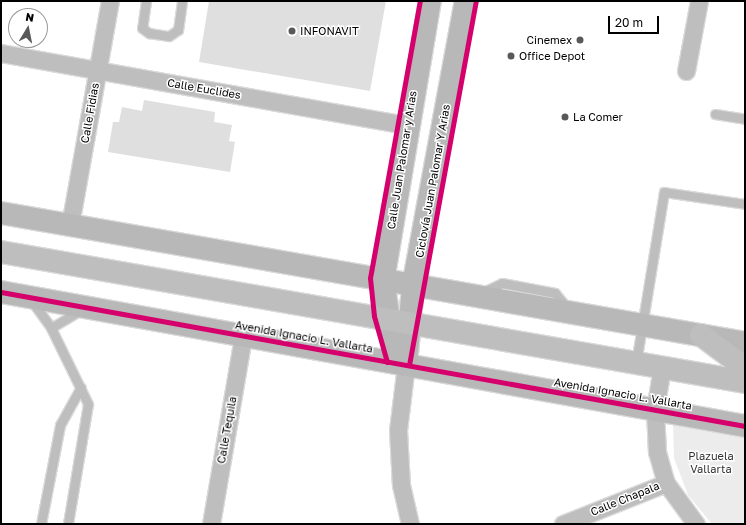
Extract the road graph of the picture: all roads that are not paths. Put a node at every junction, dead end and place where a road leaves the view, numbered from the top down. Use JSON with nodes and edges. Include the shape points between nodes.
{"nodes":[{"id":1,"x":110,"y":1,"type":"edge"},
{"id":2,"x":146,"y":1,"type":"edge"},
{"id":3,"x":182,"y":1,"type":"edge"},
{"id":4,"x":430,"y":1,"type":"edge"},
{"id":5,"x":466,"y":1,"type":"edge"},
{"id":6,"x":699,"y":1,"type":"edge"},
{"id":7,"x":1,"y":53,"type":"edge"},
{"id":8,"x":98,"y":70,"type":"junction"},
{"id":9,"x":686,"y":71,"type":"dead end"},
{"id":10,"x":715,"y":114,"type":"dead end"},
{"id":11,"x":745,"y":119,"type":"edge"},
{"id":12,"x":407,"y":125,"type":"junction"},
{"id":13,"x":745,"y":204,"type":"edge"},
{"id":14,"x":1,"y":213,"type":"edge"},
{"id":15,"x":70,"y":225,"type":"junction"},
{"id":16,"x":1,"y":252,"type":"edge"},
{"id":17,"x":383,"y":281,"type":"junction"},
{"id":18,"x":413,"y":286,"type":"junction"},
{"id":19,"x":1,"y":292,"type":"edge"},
{"id":20,"x":30,"y":297,"type":"junction"},
{"id":21,"x":86,"y":308,"type":"junction"},
{"id":22,"x":388,"y":319,"type":"junction"},
{"id":23,"x":410,"y":323,"type":"junction"},
{"id":24,"x":642,"y":325,"type":"junction"},
{"id":25,"x":51,"y":328,"type":"junction"},
{"id":26,"x":701,"y":335,"type":"junction"},
{"id":27,"x":243,"y":336,"type":"junction"},
{"id":28,"x":745,"y":343,"type":"edge"},
{"id":29,"x":636,"y":363,"type":"junction"},
{"id":30,"x":401,"y":364,"type":"junction"},
{"id":31,"x":662,"y":367,"type":"junction"},
{"id":32,"x":745,"y":368,"type":"edge"},
{"id":33,"x":745,"y":382,"type":"edge"},
{"id":34,"x":81,"y":387,"type":"junction"},
{"id":35,"x":655,"y":410,"type":"junction"},
{"id":36,"x":745,"y":426,"type":"edge"},
{"id":37,"x":666,"y":483,"type":"junction"},
{"id":38,"x":41,"y":524,"type":"edge"},
{"id":39,"x":68,"y":524,"type":"edge"},
{"id":40,"x":211,"y":524,"type":"edge"},
{"id":41,"x":410,"y":524,"type":"edge"},
{"id":42,"x":563,"y":524,"type":"edge"},
{"id":43,"x":696,"y":524,"type":"edge"}],
"edges":[{"from":1,"to":8,"type":"street","name":"Calle Fidias"},
{"from":2,"to":3,"type":"lane","via":[[142,28],[148,33],[170,36],[178,30]]},
{"from":4,"to":12,"type":"street","name":"Calle Juan Palomar y Arias"},
{"from":5,"to":18,"type":"street"},
{"from":6,"to":9,"type":"street"},
{"from":7,"to":8,"type":"street","name":"Calle Euclides"},
{"from":8,"to":12,"type":"street","name":"Calle Euclides"},
{"from":8,"to":15,"type":"street","name":"Calle Fidias"},
{"from":10,"to":11,"type":"lane"},
{"from":12,"to":17,"type":"street","name":"Calle Juan Palomar y Arias"},
{"from":13,"to":24,"type":"lane","via":[[664,192]]},
{"from":14,"to":15,"type":"street"},
{"from":15,"to":17,"type":"street"},
{"from":16,"to":22,"type":"main road"},
{"from":17,"to":18,"type":"street"},
{"from":17,"to":22,"type":"street","name":"Calle Juan Palomar y Arias"},
{"from":18,"to":23,"type":"street"},
{"from":18,"to":24,"type":"street"},
{"from":19,"to":20,"type":"street","name":"Avenida Ignacio L. Vallarta"},
{"from":20,"to":21,"type":"street","name":"Avenida Ignacio L. Vallarta"},
{"from":20,"to":25,"type":"lane"},
{"from":21,"to":25,"type":"lane"},
{"from":21,"to":27,"type":"street","name":"Avenida Ignacio L. Vallarta"},
{"from":22,"to":23,"type":"main road"},
{"from":22,"to":30,"type":"street","name":"Calle Juan Palomar y Arias"},
{"from":23,"to":29,"type":"main road"},
{"from":23,"to":30,"type":"street"},
{"from":24,"to":26,"type":"street"},
{"from":24,"to":29,"type":"lane"},
{"from":25,"to":34,"type":"lane"},
{"from":26,"to":28,"type":"street"},
{"from":26,"to":32,"type":"main road"},
{"from":27,"to":30,"type":"street","name":"Avenida Ignacio L. Vallarta"},
{"from":27,"to":40,"type":"street","name":"Calle Tequila"},
{"from":29,"to":31,"type":"main road"},
{"from":30,"to":35,"type":"street","name":"Avenida Ignacio L. Vallarta"},
{"from":30,"to":41,"type":"street","via":[[398,430],[401,485]]},
{"from":31,"to":33,"type":"main road"},
{"from":31,"to":35,"type":"street"},
{"from":34,"to":38,"type":"lane","via":[[60,425]]},
{"from":34,"to":39,"type":"lane","via":[[88,404],[87,420]]},
{"from":35,"to":36,"type":"street","name":"Avenida Ignacio L. Vallarta"},
{"from":35,"to":37,"type":"street","via":[[656,452]]},
{"from":37,"to":42,"type":"street","name":"Calle Chapala"},
{"from":37,"to":43,"type":"street"}]}
